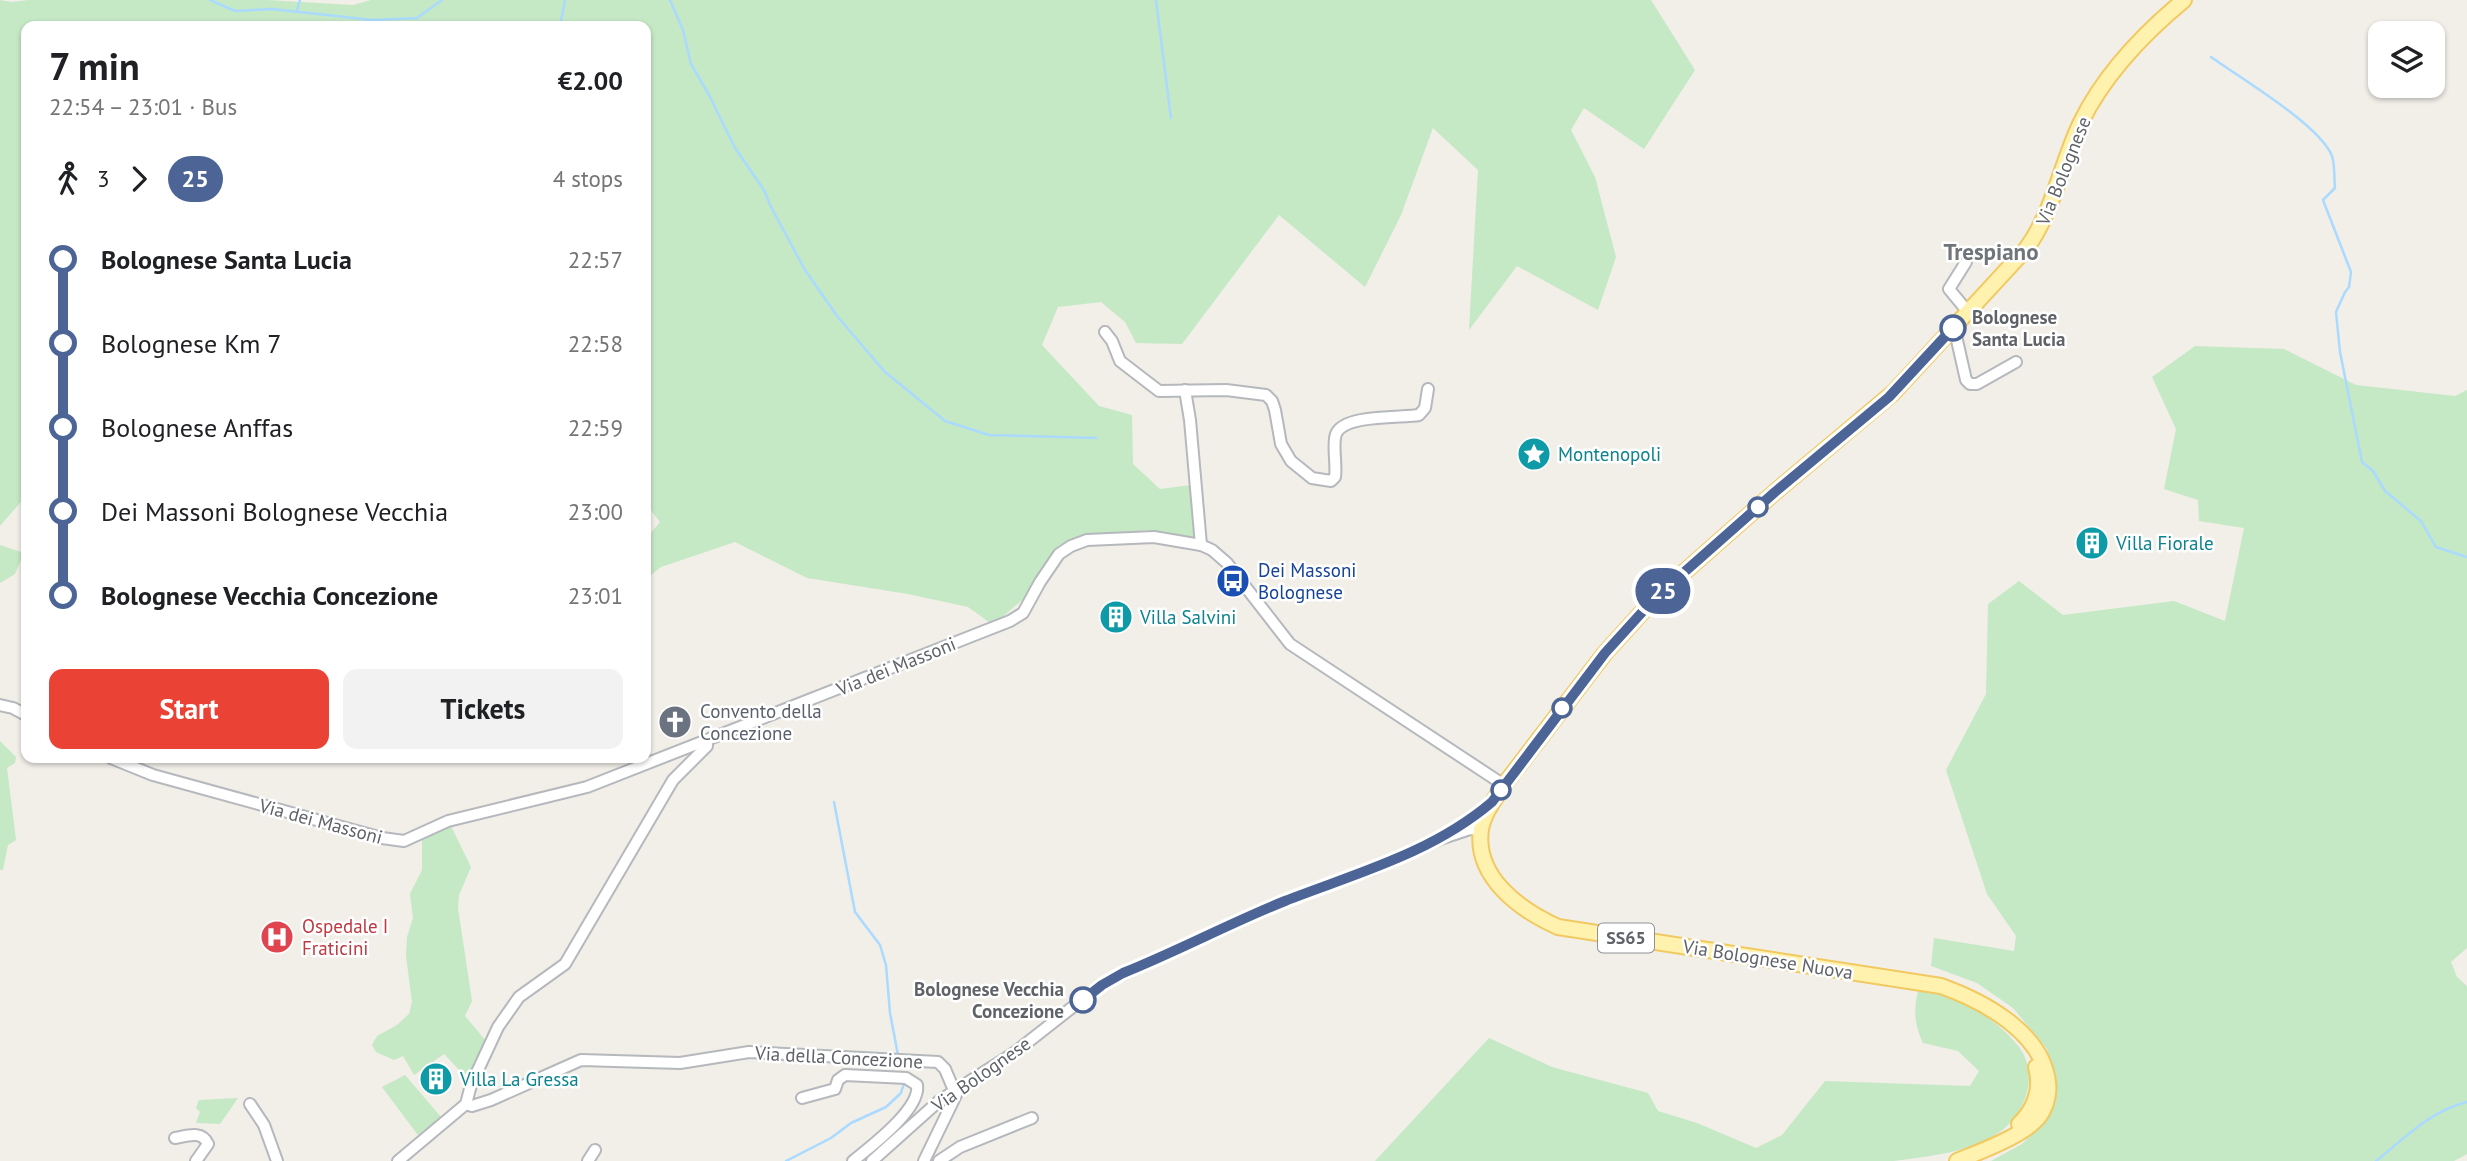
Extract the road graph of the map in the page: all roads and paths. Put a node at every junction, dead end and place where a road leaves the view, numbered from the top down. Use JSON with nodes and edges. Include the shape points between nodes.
{"nodes":[{"id":1,"x":2184,"y":0,"type":"edge"},
{"id":2,"x":1966,"y":262,"type":"dead end"},
{"id":3,"x":1968,"y":312,"type":"junction"},
{"id":4,"x":1954,"y":327,"type":"junction"},
{"id":5,"x":1105,"y":332,"type":"dead end"},
{"id":6,"x":2017,"y":362,"type":"dead end"},
{"id":7,"x":1428,"y":389,"type":"dead end"},
{"id":8,"x":1185,"y":390,"type":"junction"},
{"id":9,"x":1201,"y":545,"type":"junction"},
{"id":10,"x":0,"y":705,"type":"edge"},
{"id":11,"x":21,"y":712,"type":"edge"},
{"id":12,"x":707,"y":742,"type":"junction"},
{"id":13,"x":123,"y":763,"type":"edge"},
{"id":14,"x":651,"y":763,"type":"edge"},
{"id":15,"x":651,"y":763,"type":"edge"},
{"id":16,"x":1504,"y":786,"type":"junction"},
{"id":17,"x":1476,"y":825,"type":"junction"},
{"id":18,"x":955,"y":1090,"type":"junction"},
{"id":19,"x":802,"y":1098,"type":"dead end"},
{"id":20,"x":250,"y":1104,"type":"dead end"},
{"id":21,"x":466,"y":1104,"type":"junction"},
{"id":22,"x":1032,"y":1118,"type":"dead end"},
{"id":23,"x":175,"y":1138,"type":"dead end"},
{"id":24,"x":595,"y":1150,"type":"dead end"},
{"id":25,"x":196,"y":1161,"type":"edge"},
{"id":26,"x":277,"y":1161,"type":"edge"},
{"id":27,"x":398,"y":1161,"type":"edge"},
{"id":28,"x":589,"y":1161,"type":"edge"},
{"id":29,"x":853,"y":1161,"type":"edge"},
{"id":30,"x":872,"y":1161,"type":"edge"},
{"id":31,"x":924,"y":1161,"type":"edge"},
{"id":32,"x":939,"y":1161,"type":"edge"},
{"id":33,"x":1957,"y":1161,"type":"edge"}],
"edges":[{"from":1,"to":3,"type":"main road","name":"Via Bolognese","via":[[2147,31],[2101,88],[2081,122],[2036,236]]},
{"from":2,"to":3,"type":"street","via":[[1949,289]]},
{"from":3,"to":4,"type":"main road","name":"Via Bolognese"},
{"from":4,"to":6,"type":"street","via":[[1969,384],[1978,384]]},
{"from":4,"to":16,"type":"main road","name":"Via Bolognese","via":[[1889,397],[1655,598],[1605,653]]},
{"from":5,"to":8,"type":"street","via":[[1120,361],[1159,391]]},
{"from":7,"to":8,"type":"street","via":[[1419,415],[1369,418],[1342,427],[1336,435],[1335,478],[1331,481],[1304,474],[1291,461],[1280,444],[1275,410],[1266,395]]},
{"from":8,"to":9,"type":"street"},
{"from":9,"to":12,"type":"street","name":"Via dei Massoni","via":[[1154,537],[1087,540],[1071,546],[1059,554],[1023,613],[1010,621]]},
{"from":9,"to":16,"type":"street","name":"Via dei Massoni","via":[[1227,563],[1290,644]]},
{"from":10,"to":11,"type":"street"},
{"from":12,"to":15,"type":"street","name":"Via dei Massoni"},
{"from":12,"to":21,"type":"street","via":[[673,780],[565,964],[519,997],[498,1027]]},
{"from":13,"to":14,"type":"street","name":"Via dei Massoni","via":[[153,775],[404,841],[448,821],[587,787]]},
{"from":16,"to":17,"type":"main road","name":"Via Bolognese"},
{"from":17,"to":18,"type":"street","name":"Via Bolognese","via":[[1284,901],[1123,973]]},
{"from":17,"to":33,"type":"main road","name":"Via Bolognese Nuova","number":"SS65","via":[[1484,859],[1501,889],[1527,911],[1558,927],[1941,985],[1989,1007],[2006,1020],[2034,1061],[2036,1099],[2025,1119]]},
{"from":18,"to":21,"type":"street","name":"Via della Concezione","via":[[938,1062],[749,1052],[680,1063],[581,1060],[491,1100]]},
{"from":18,"to":30,"type":"street","name":"Via Bolognese"},
{"from":18,"to":31,"type":"street"},
{"from":19,"to":29,"type":"street","name":"Via Bolognese","via":[[835,1089],[845,1075],[906,1078],[917,1086],[905,1112]]},
{"from":20,"to":26,"type":"street","via":[[264,1125]]},
{"from":21,"to":27,"type":"street","name":"Via della Concezione"},
{"from":22,"to":32,"type":"street","via":[[960,1147]]},
{"from":23,"to":25,"type":"street","via":[[199,1135],[206,1139],[208,1144]]},
{"from":24,"to":28,"type":"street"}]}
